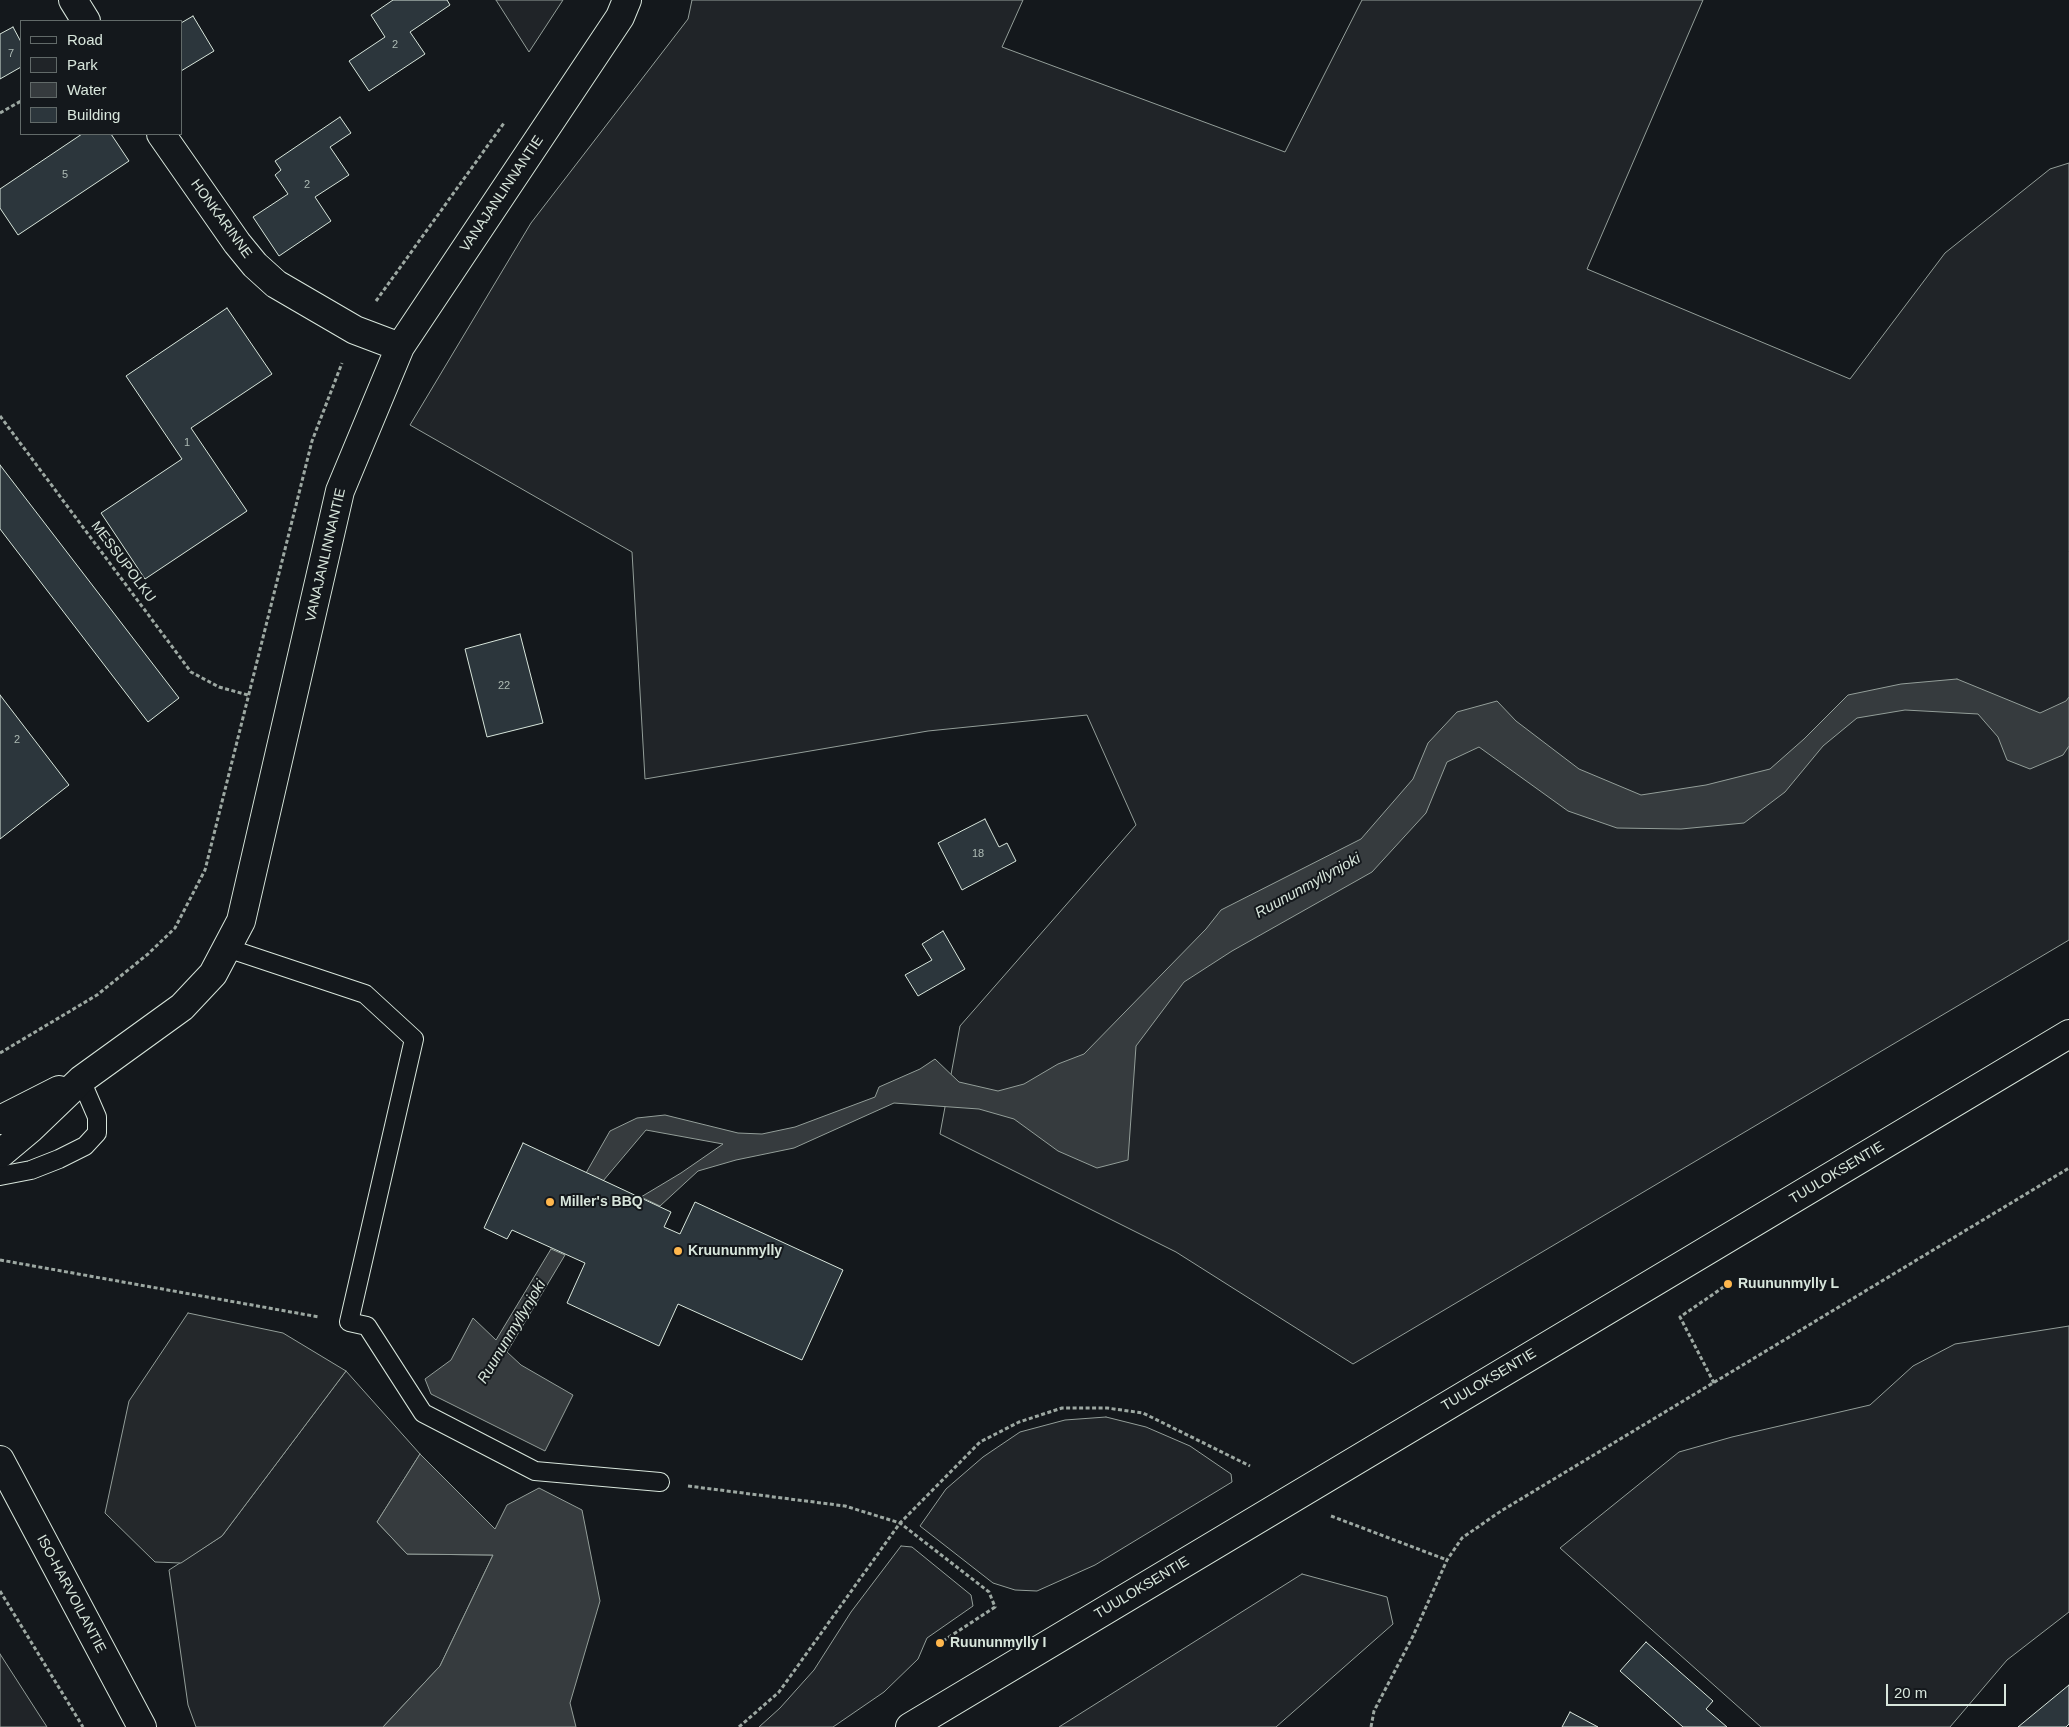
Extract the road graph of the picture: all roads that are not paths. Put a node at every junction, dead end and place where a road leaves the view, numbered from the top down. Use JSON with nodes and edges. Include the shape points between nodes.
{"nodes":[{"id":1,"x":73,"y":0,"type":"edge"},
{"id":2,"x":627,"y":0,"type":"edge"},
{"id":3,"x":85,"y":20,"type":"edge"},
{"id":4,"x":162,"y":135,"type":"edge"},
{"id":5,"x":400,"y":346,"type":"junction"},
{"id":6,"x":227,"y":948,"type":"junction"},
{"id":7,"x":2069,"y":1034,"type":"edge"},
{"id":8,"x":81,"y":1080,"type":"junction"},
{"id":9,"x":0,"y":1120,"type":"edge"},
{"id":10,"x":0,"y":1154,"type":"edge"},
{"id":11,"x":0,"y":1176,"type":"edge"},
{"id":12,"x":0,"y":1460,"type":"edge"},
{"id":13,"x":660,"y":1482,"type":"road end"},
{"id":14,"x":142,"y":1727,"type":"edge"},
{"id":15,"x":910,"y":1727,"type":"edge"}],
"edges":[{"from":1,"to":3,"type":"main road"},
{"from":2,"to":5,"type":"main road","name":"VANAJANLINNANTIE","via":[[620,17]]},
{"from":4,"to":5,"type":"main road","name":"HONKARINNE","via":[[237,243],[276,284],[355,330]]},
{"from":5,"to":6,"type":"main road","name":"VANAJANLINNANTIE","via":[[340,491],[241,922]]},
{"from":6,"to":8,"type":"main road","name":"VANAJANLINNANTIE","via":[[213,974],[182,1007]]},
{"from":6,"to":13,"type":"lane","via":[[365,994],[414,1039],[349,1322],[367,1326],[423,1413],[535,1471]]},
{"from":7,"to":15,"type":"main road","name":"TUULOKSENTIE"},
{"from":8,"to":9,"type":"main road","name":"VANAJANLINNANTIE"},
{"from":8,"to":10,"type":"main road","name":"VANAJANLINNANTIE"},
{"from":8,"to":11,"type":"lane","via":[[97,1117],[97,1133],[85,1146],[59,1159],[31,1170]]},
{"from":12,"to":14,"type":"main road","name":"ISO-HARVOILANTIE"}]}
